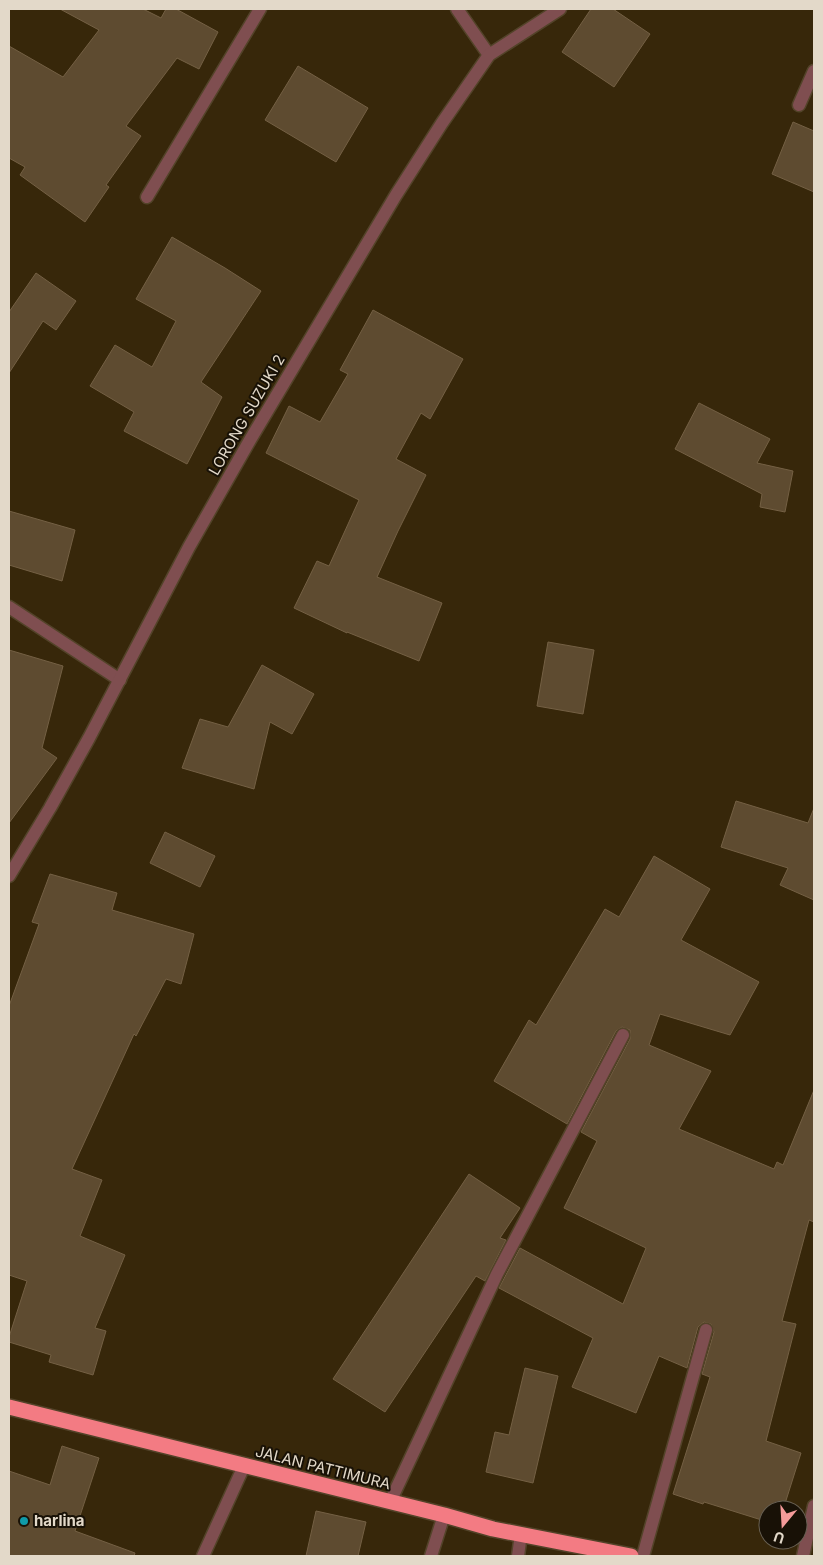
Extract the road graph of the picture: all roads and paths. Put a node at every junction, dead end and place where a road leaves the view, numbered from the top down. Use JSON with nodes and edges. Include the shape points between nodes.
{"nodes":[{"id":1,"x":260,"y":9,"type":"edge"},
{"id":2,"x":457,"y":9,"type":"edge"},
{"id":3,"x":560,"y":9,"type":"edge"},
{"id":4,"x":489,"y":55,"type":"junction"},
{"id":5,"x":814,"y":71,"type":"edge"},
{"id":6,"x":799,"y":105,"type":"dead end"},
{"id":7,"x":147,"y":197,"type":"dead end"},
{"id":8,"x":9,"y":607,"type":"edge"},
{"id":9,"x":120,"y":680,"type":"junction"},
{"id":10,"x":9,"y":876,"type":"edge"},
{"id":11,"x":623,"y":1035,"type":"dead end"},
{"id":12,"x":706,"y":1330,"type":"dead end"},
{"id":13,"x":9,"y":1407,"type":"edge"},
{"id":14,"x":244,"y":1466,"type":"junction"},
{"id":15,"x":390,"y":1502,"type":"junction"},
{"id":16,"x":814,"y":1506,"type":"edge"},
{"id":17,"x":444,"y":1514,"type":"junction"},
{"id":18,"x":521,"y":1534,"type":"junction"},
{"id":19,"x":203,"y":1556,"type":"edge"},
{"id":20,"x":431,"y":1556,"type":"edge"},
{"id":21,"x":518,"y":1556,"type":"edge"},
{"id":22,"x":631,"y":1556,"type":"edge"},
{"id":23,"x":643,"y":1556,"type":"edge"},
{"id":24,"x":803,"y":1556,"type":"edge"}],
"edges":[{"from":1,"to":7,"type":"street"},
{"from":2,"to":4,"type":"street"},
{"from":3,"to":4,"type":"street","name":"LORONG SUZUKI 2"},
{"from":4,"to":9,"type":"street","name":"LORONG SUZUKI 2","via":[[396,195],[255,431],[189,547]]},
{"from":5,"to":6,"type":"street"},
{"from":8,"to":9,"type":"street"},
{"from":9,"to":10,"type":"street","name":"LORONG SUZUKI 2"},
{"from":11,"to":15,"type":"street","via":[[497,1274]]},
{"from":12,"to":23,"type":"street"},
{"from":13,"to":14,"type":"highway","name":"JALAN PATTIMURA"},
{"from":14,"to":15,"type":"highway","name":"JALAN PATTIMURA"},
{"from":14,"to":19,"type":"street"},
{"from":15,"to":17,"type":"highway","name":"JALAN PATTIMURA"},
{"from":16,"to":24,"type":"street"},
{"from":17,"to":18,"type":"highway","name":"JALAN PATTIMURA"},
{"from":17,"to":20,"type":"street"},
{"from":18,"to":21,"type":"street"},
{"from":18,"to":22,"type":"highway","name":"JALAN PATTIMURA"}]}
